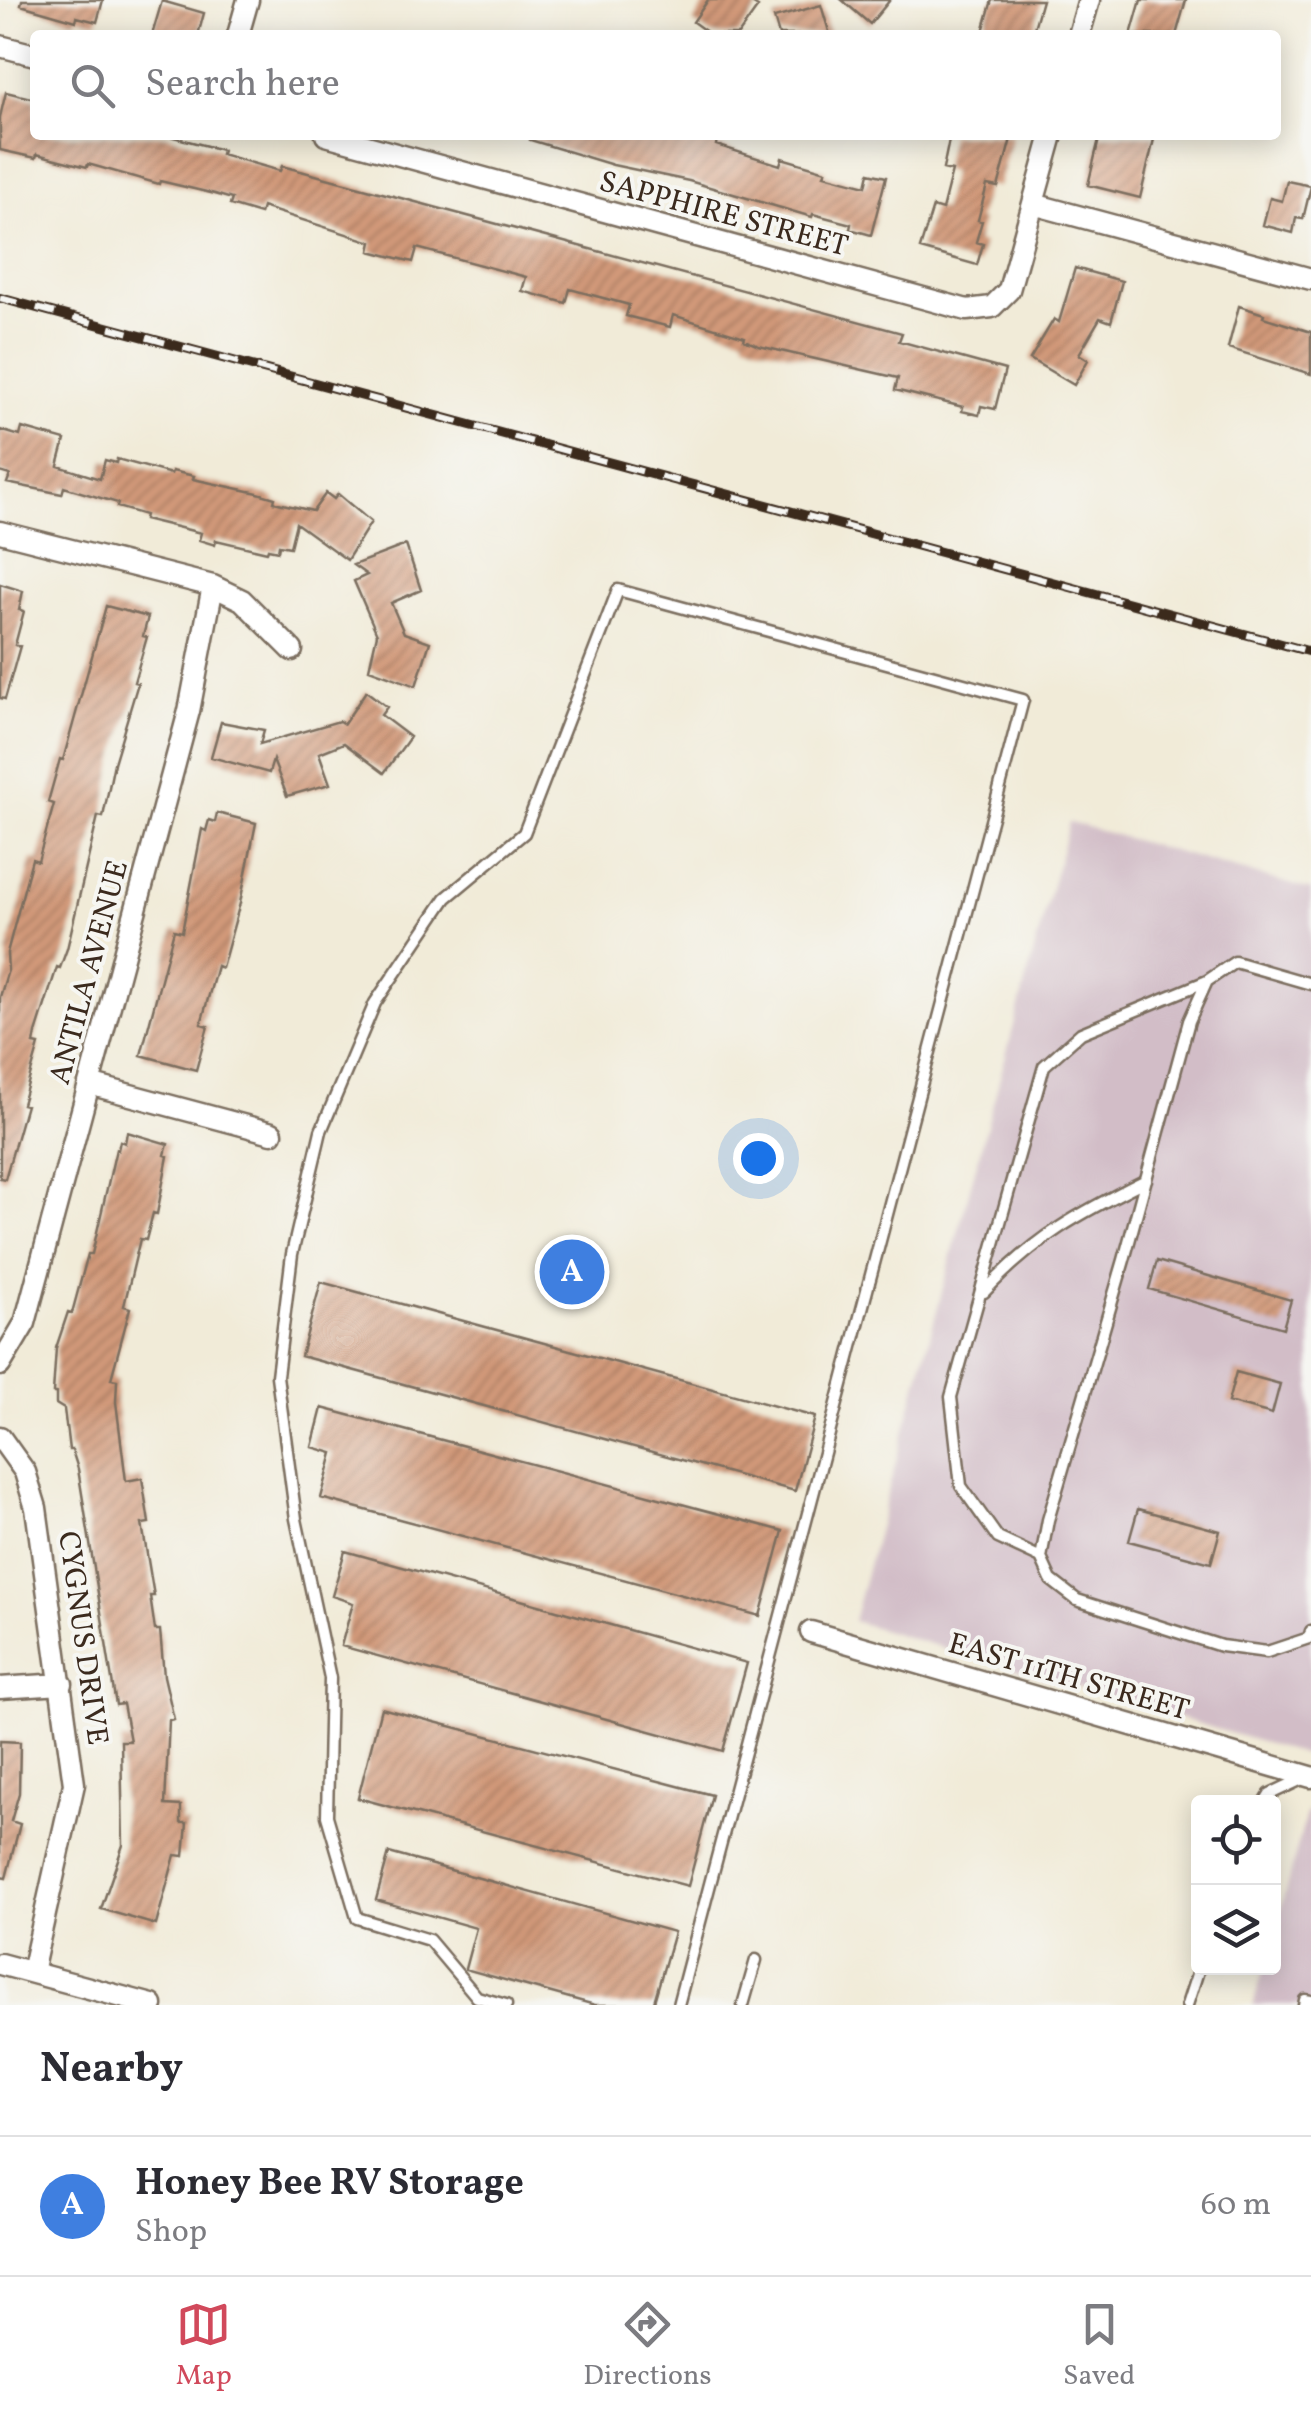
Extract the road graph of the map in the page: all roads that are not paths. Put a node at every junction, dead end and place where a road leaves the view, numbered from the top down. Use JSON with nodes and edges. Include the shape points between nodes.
{"nodes":[{"id":1,"x":248,"y":0,"type":"edge"},
{"id":2,"x":1089,"y":0,"type":"edge"},
{"id":3,"x":239,"y":30,"type":"edge"},
{"id":4,"x":1080,"y":30,"type":"edge"},
{"id":5,"x":0,"y":46,"type":"edge"},
{"id":6,"x":30,"y":54,"type":"edge"},
{"id":7,"x":344,"y":140,"type":"edge"},
{"id":8,"x":1051,"y":140,"type":"edge"},
{"id":9,"x":1033,"y":204,"type":"junction"},
{"id":10,"x":1311,"y":279,"type":"edge"},
{"id":11,"x":0,"y":532,"type":"edge"},
{"id":12,"x":213,"y":586,"type":"junction"},
{"id":13,"x":292,"y":650,"type":"dead end"},
{"id":14,"x":1208,"y":980,"type":"junction"},
{"id":15,"x":1311,"y":984,"type":"edge"},
{"id":16,"x":89,"y":1084,"type":"junction"},
{"id":17,"x":272,"y":1132,"type":"dead end"},
{"id":18,"x":1146,"y":1180,"type":"junction"},
{"id":19,"x":980,"y":1296,"type":"junction"},
{"id":20,"x":0,"y":1365,"type":"edge"},
{"id":21,"x":0,"y":1437,"type":"edge"},
{"id":22,"x":1041,"y":1558,"type":"junction"},
{"id":23,"x":811,"y":1632,"type":"dead end"},
{"id":24,"x":1311,"y":1632,"type":"edge"},
{"id":25,"x":62,"y":1684,"type":"junction"},
{"id":26,"x":0,"y":1688,"type":"edge"},
{"id":27,"x":1309,"y":1776,"type":"edge"},
{"id":28,"x":1269,"y":1795,"type":"edge"},
{"id":29,"x":756,"y":1960,"type":"dead end"},
{"id":30,"x":0,"y":1964,"type":"edge"},
{"id":31,"x":32,"y":1972,"type":"junction"},
{"id":32,"x":1197,"y":1975,"type":"edge"},
{"id":33,"x":1311,"y":2001,"type":"edge"},
{"id":34,"x":152,"y":2005,"type":"edge"},
{"id":35,"x":506,"y":2005,"type":"edge"},
{"id":36,"x":678,"y":2005,"type":"edge"},
{"id":37,"x":743,"y":2005,"type":"edge"},
{"id":38,"x":1188,"y":2005,"type":"edge"},
{"id":39,"x":1304,"y":2005,"type":"edge"}],
"edges":[{"from":1,"to":3,"type":"street"},
{"from":2,"to":4,"type":"street"},
{"from":5,"to":6,"type":"street"},
{"from":7,"to":9,"type":"street","name":"SAPPHIRE STREET","via":[[967,310],[992,307],[1009,290]]},
{"from":8,"to":9,"type":"street"},
{"from":9,"to":10,"type":"street"},
{"from":11,"to":12,"type":"street"},
{"from":12,"to":13,"type":"street","via":[[242,600]]},
{"from":12,"to":16,"type":"street","name":"ANTILA AVENUE","via":[[189,712]]},
{"from":14,"to":15,"type":"lane","via":[[1235,962]]},
{"from":14,"to":18,"type":"lane","via":[[1189,1020]]},
{"from":14,"to":19,"type":"lane","via":[[1080,1033],[1044,1066]]},
{"from":16,"to":17,"type":"street"},
{"from":16,"to":20,"type":"street","name":"ANTILA AVENUE","via":[[25,1323]]},
{"from":18,"to":19,"type":"lane","via":[[1072,1216],[1016,1258]]},
{"from":18,"to":22,"type":"lane"},
{"from":19,"to":22,"type":"lane","via":[[951,1397],[961,1486],[998,1538]]},
{"from":21,"to":25,"type":"street","name":"CYGNUS DRIVE","via":[[25,1472],[36,1508]]},
{"from":22,"to":24,"type":"lane","via":[[1051,1580],[1076,1600],[1222,1646],[1267,1652]]},
{"from":23,"to":27,"type":"street","name":"EAST 11TH STREET"},
{"from":25,"to":26,"type":"street"},
{"from":25,"to":31,"type":"street","name":"CYGNUS DRIVE","via":[[74,1784]]},
{"from":27,"to":28,"type":"lane"},
{"from":29,"to":37,"type":"lane"},
{"from":30,"to":31,"type":"street"},
{"from":31,"to":34,"type":"street"},
{"from":32,"to":38,"type":"lane"},
{"from":33,"to":39,"type":"lane"},
{"from":35,"to":36,"type":"lane","via":[[477,1997],[429,1940],[357,1918],[328,1816],[330,1678],[296,1519],[277,1376],[292,1254],[320,1132],[375,1004],[446,898],[524,833],[618,590],[1023,700]]}]}
